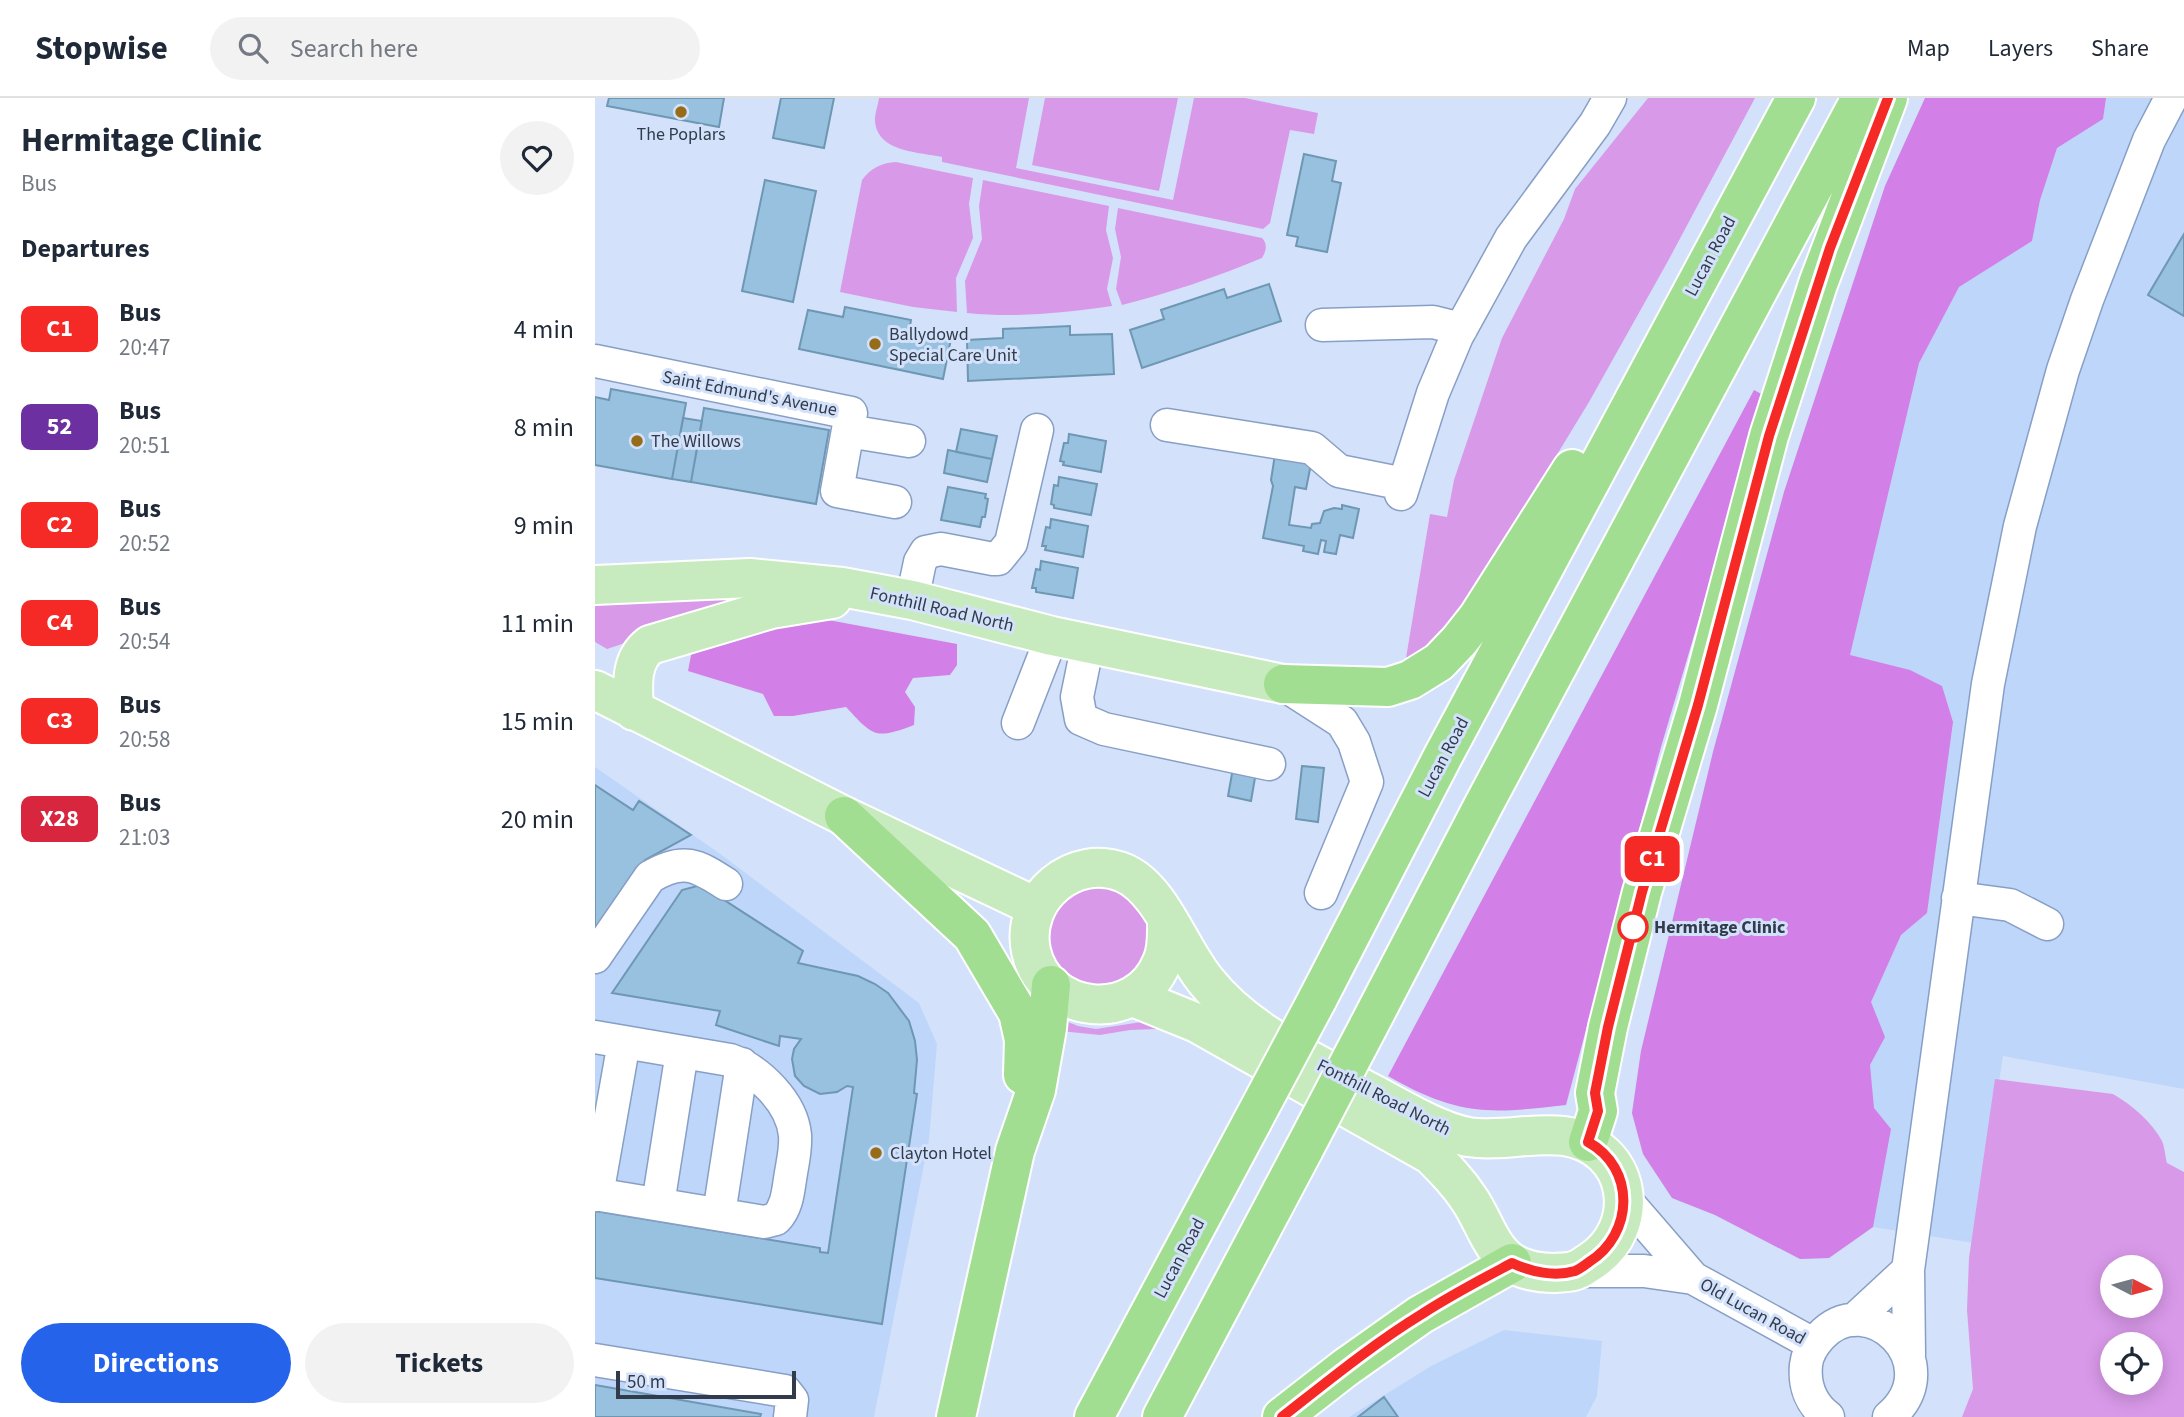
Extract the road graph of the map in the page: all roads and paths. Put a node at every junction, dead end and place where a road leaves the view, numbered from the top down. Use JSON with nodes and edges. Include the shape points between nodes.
{"nodes":[{"id":1,"x":1610,"y":98,"type":"edge"},
{"id":2,"x":1796,"y":98,"type":"edge"},
{"id":3,"x":1861,"y":98,"type":"edge"},
{"id":4,"x":1888,"y":98,"type":"edge"},
{"id":5,"x":2171,"y":98,"type":"edge"},
{"id":6,"x":1699,"y":278,"type":"junction"},
{"id":7,"x":1322,"y":325,"type":"dead end"},
{"id":8,"x":1461,"y":330,"type":"junction"},
{"id":9,"x":595,"y":361,"type":"edge"},
{"id":10,"x":1167,"y":425,"type":"dead end"},
{"id":11,"x":848,"y":430,"type":"junction"},
{"id":12,"x":1037,"y":430,"type":"dead end"},
{"id":13,"x":909,"y":441,"type":"dead end"},
{"id":14,"x":895,"y":502,"type":"dead end"},
{"id":15,"x":595,"y":585,"type":"edge"},
{"id":16,"x":894,"y":597,"type":"junction"},
{"id":17,"x":1070,"y":639,"type":"junction"},
{"id":18,"x":1283,"y":684,"type":"junction"},
{"id":19,"x":595,"y":690,"type":"edge"},
{"id":20,"x":634,"y":711,"type":"junction"},
{"id":21,"x":1018,"y":723,"type":"dead end"},
{"id":22,"x":1269,"y":764,"type":"dead end"},
{"id":23,"x":844,"y":816,"type":"junction"},
{"id":24,"x":726,"y":884,"type":"dead end"},
{"id":25,"x":1321,"y":893,"type":"dead end"},
{"id":26,"x":1036,"y":907,"type":"junction"},
{"id":27,"x":1167,"y":921,"type":"junction"},
{"id":28,"x":595,"y":957,"type":"edge"},
{"id":29,"x":1051,"y":985,"type":"junction"},
{"id":30,"x":1133,"y":997,"type":"junction"},
{"id":31,"x":609,"y":1040,"type":"edge"},
{"id":32,"x":682,"y":1052,"type":"junction"},
{"id":33,"x":742,"y":1064,"type":"junction"},
{"id":34,"x":1588,"y":1142,"type":"junction"},
{"id":35,"x":1015,"y":1151,"type":"junction"},
{"id":36,"x":596,"y":1194,"type":"edge"},
{"id":37,"x":1623,"y":1197,"type":"junction"},
{"id":38,"x":658,"y":1204,"type":"junction"},
{"id":39,"x":719,"y":1214,"type":"junction"},
{"id":40,"x":1512,"y":1263,"type":"junction"},
{"id":41,"x":1908,"y":1270,"type":"junction"},
{"id":42,"x":1576,"y":1271,"type":"junction"},
{"id":43,"x":1693,"y":1278,"type":"junction"},
{"id":44,"x":1854,"y":1320,"type":"junction"},
{"id":45,"x":1813,"y":1344,"type":"junction"},
{"id":46,"x":1909,"y":1355,"type":"junction"},
{"id":47,"x":595,"y":1360,"type":"edge"},
{"id":48,"x":790,"y":1417,"type":"edge"},
{"id":49,"x":955,"y":1417,"type":"edge"},
{"id":50,"x":1094,"y":1417,"type":"edge"},
{"id":51,"x":1162,"y":1417,"type":"edge"},
{"id":52,"x":1282,"y":1417,"type":"edge"},
{"id":53,"x":1828,"y":1417,"type":"edge"},
{"id":54,"x":1889,"y":1417,"type":"edge"}],
"edges":[{"from":1,"to":8,"type":"street","via":[[1511,237]]},
{"from":2,"to":6,"type":"highway","name":"Lucan Road"},
{"from":3,"to":51,"type":"highway","bridge":true},
{"from":4,"to":34,"type":"highway","via":[[1825,262],[1769,436],[1698,705],[1642,892],[1608,1027],[1595,1093],[1598,1111]]},
{"from":5,"to":41,"type":"street","via":[[2149,140],[2087,300],[2020,526],[1988,684]]},
{"from":6,"to":18,"type":"highway","via":[[1478,617],[1439,662],[1388,687]]},
{"from":6,"to":50,"type":"highway","name":"Lucan Road","bridge":true},
{"from":7,"to":8,"type":"street","via":[[1433,321]]},
{"from":8,"to":10,"type":"street","via":[[1433,393],[1402,489],[1339,471],[1311,448]]},
{"from":9,"to":11,"type":"street","name":"Saint Edmund's Avenue","via":[[851,413]]},
{"from":11,"to":13,"type":"street"},
{"from":11,"to":14,"type":"street","name":"Saint Edmund's Avenue","via":[[837,491]]},
{"from":12,"to":16,"type":"street","via":[[1011,543],[998,559],[941,549],[926,552]]},
{"from":15,"to":16,"type":"main road","name":"Fonthill Road North","via":[[750,579]]},
{"from":16,"to":17,"type":"main road","name":"Fonthill Road North"},
{"from":16,"to":20,"type":"main road","via":[[812,601],[650,645],[635,668]]},
{"from":17,"to":18,"type":"main road","name":"Fonthill Road North"},
{"from":17,"to":21,"type":"street"},
{"from":17,"to":22,"type":"street","via":[[1081,719],[1104,729]]},
{"from":18,"to":25,"type":"street","via":[[1342,722],[1367,782]]},
{"from":19,"to":20,"type":"main road"},
{"from":20,"to":23,"type":"main road"},
{"from":23,"to":26,"type":"main road"},
{"from":23,"to":35,"type":"highway","via":[[972,935],[1018,1013],[1025,1057]]},
{"from":24,"to":28,"type":"street","via":[[699,867],[660,871],[650,877]]},
{"from":26,"to":27,"type":"main road","name":"Fonthill Road North","via":[[1044,893],[1066,876],[1108,868],[1138,881]]},
{"from":26,"to":29,"type":"main road","via":[[1031,922],[1032,952]]},
{"from":27,"to":30,"type":"main road","via":[[1162,963],[1153,979]]},
{"from":27,"to":34,"type":"main road","name":"Fonthill Road North","via":[[1205,981],[1249,1022],[1387,1101],[1468,1137],[1553,1134]]},
{"from":29,"to":30,"type":"main road","via":[[1086,1005],[1114,1004]]},
{"from":29,"to":35,"type":"highway","via":[[1036,1090]]},
{"from":30,"to":40,"type":"main road","name":"Fonthill Road North","via":[[1197,1023],[1430,1155],[1455,1179],[1498,1250]]},
{"from":31,"to":32,"type":"street"},
{"from":31,"to":36,"type":"street"},
{"from":32,"to":33,"type":"street"},
{"from":32,"to":38,"type":"street"},
{"from":33,"to":39,"type":"street"},
{"from":33,"to":39,"type":"street","via":[[768,1085],[794,1127],[788,1195],[776,1219],[764,1222]]},
{"from":34,"to":37,"type":"main road","via":[[1601,1149],[1618,1173]]},
{"from":35,"to":49,"type":"highway"},
{"from":36,"to":38,"type":"street"},
{"from":37,"to":42,"type":"main road","via":[[1612,1242]]},
{"from":37,"to":43,"type":"street","name":"Old Lucan Road"},
{"from":38,"to":39,"type":"street"},
{"from":40,"to":42,"type":"main road","via":[[1546,1273]]},
{"from":40,"to":52,"type":"highway","via":[[1420,1315]]},
{"from":41,"to":44,"type":"street"},
{"from":41,"to":46,"type":"street"},
{"from":42,"to":43,"type":"street","name":"Old Lucan Road","via":[[1644,1271]]},
{"from":43,"to":45,"type":"street","name":"Old Lucan Road"},
{"from":44,"to":45,"type":"street","via":[[1824,1332]]},
{"from":44,"to":46,"type":"street","via":[[1885,1327],[1900,1339]]},
{"from":45,"to":53,"type":"street","via":[[1805,1378],[1809,1395]]},
{"from":46,"to":54,"type":"street","via":[[1909,1392]]},
{"from":47,"to":48,"type":"street","via":[[785,1391],[792,1400]]}]}
